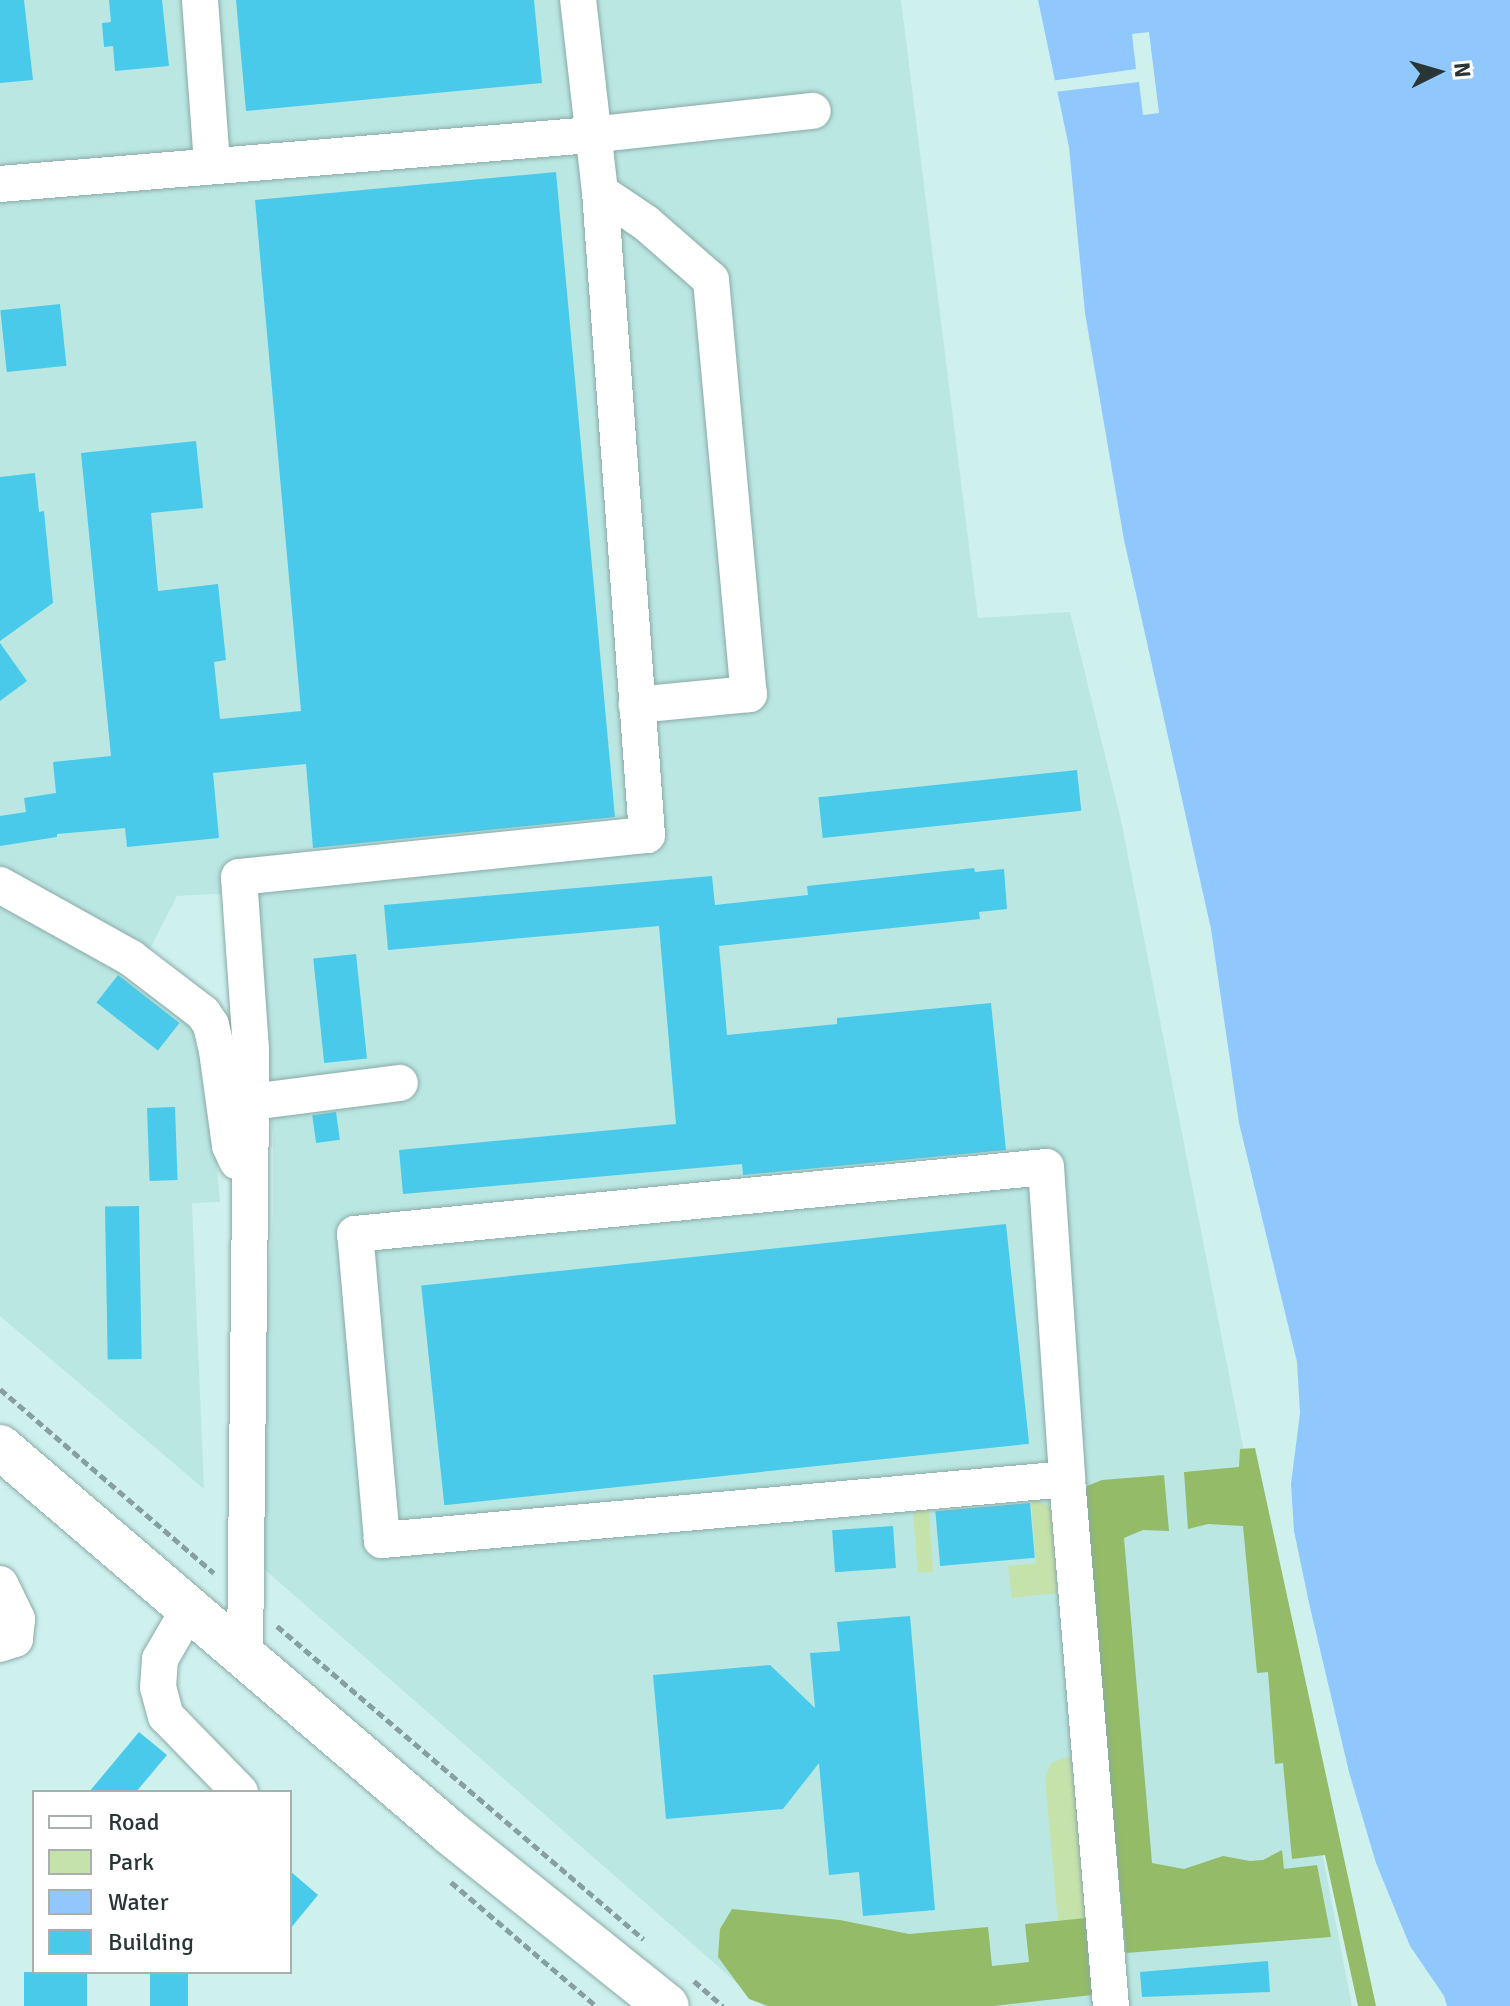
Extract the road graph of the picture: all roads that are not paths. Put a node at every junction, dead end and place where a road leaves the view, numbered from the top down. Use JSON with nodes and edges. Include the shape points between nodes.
{"nodes":[{"id":1,"x":200,"y":0,"type":"edge"},
{"id":2,"x":578,"y":0,"type":"edge"},
{"id":3,"x":813,"y":111,"type":"dead end"},
{"id":4,"x":591,"y":135,"type":"junction"},
{"id":5,"x":212,"y":164,"type":"junction"},
{"id":6,"x":0,"y":184,"type":"edge"},
{"id":7,"x":600,"y":192,"type":"junction"},
{"id":8,"x":637,"y":705,"type":"junction"},
{"id":9,"x":0,"y":885,"type":"edge"},
{"id":10,"x":400,"y":1083,"type":"dead end"},
{"id":11,"x":251,"y":1102,"type":"junction"},
{"id":12,"x":250,"y":1192,"type":"junction"},
{"id":13,"x":0,"y":1447,"type":"edge"},
{"id":14,"x":1067,"y":1479,"type":"junction"},
{"id":15,"x":0,"y":1584,"type":"edge"},
{"id":16,"x":189,"y":1609,"type":"junction"},
{"id":17,"x":0,"y":1644,"type":"edge"},
{"id":18,"x":245,"y":1657,"type":"junction"},
{"id":19,"x":238,"y":1790,"type":"edge"},
{"id":20,"x":677,"y":1990,"type":"edge"},
{"id":21,"x":1111,"y":2006,"type":"edge"}],
"edges":[{"from":1,"to":5,"type":"lane"},
{"from":2,"to":4,"type":"lane"},
{"from":3,"to":4,"type":"lane"},
{"from":4,"to":5,"type":"lane"},
{"from":4,"to":7,"type":"lane"},
{"from":5,"to":6,"type":"lane"},
{"from":7,"to":8,"type":"lane"},
{"from":7,"to":8,"type":"lane","via":[[646,223],[711,280],[749,694]]},
{"from":8,"to":11,"type":"lane","via":[[647,835],[239,877]]},
{"from":9,"to":12,"type":"lane","via":[[131,958],[203,1013],[217,1051],[230,1146]]},
{"from":10,"to":11,"type":"lane"},
{"from":11,"to":12,"type":"lane"},
{"from":12,"to":18,"type":"lane"},
{"from":13,"to":16,"type":"main road"},
{"from":14,"to":14,"type":"lane","via":[[1046,1167],[355,1234],[382,1540]]},
{"from":14,"to":21,"type":"lane"},
{"from":15,"to":17,"type":"lane","via":[[17,1619],[15,1639]]},
{"from":16,"to":18,"type":"main road"},
{"from":16,"to":19,"type":"lane","via":[[160,1659],[158,1687],[166,1716]]},
{"from":18,"to":20,"type":"main road","via":[[452,1834]]}]}
